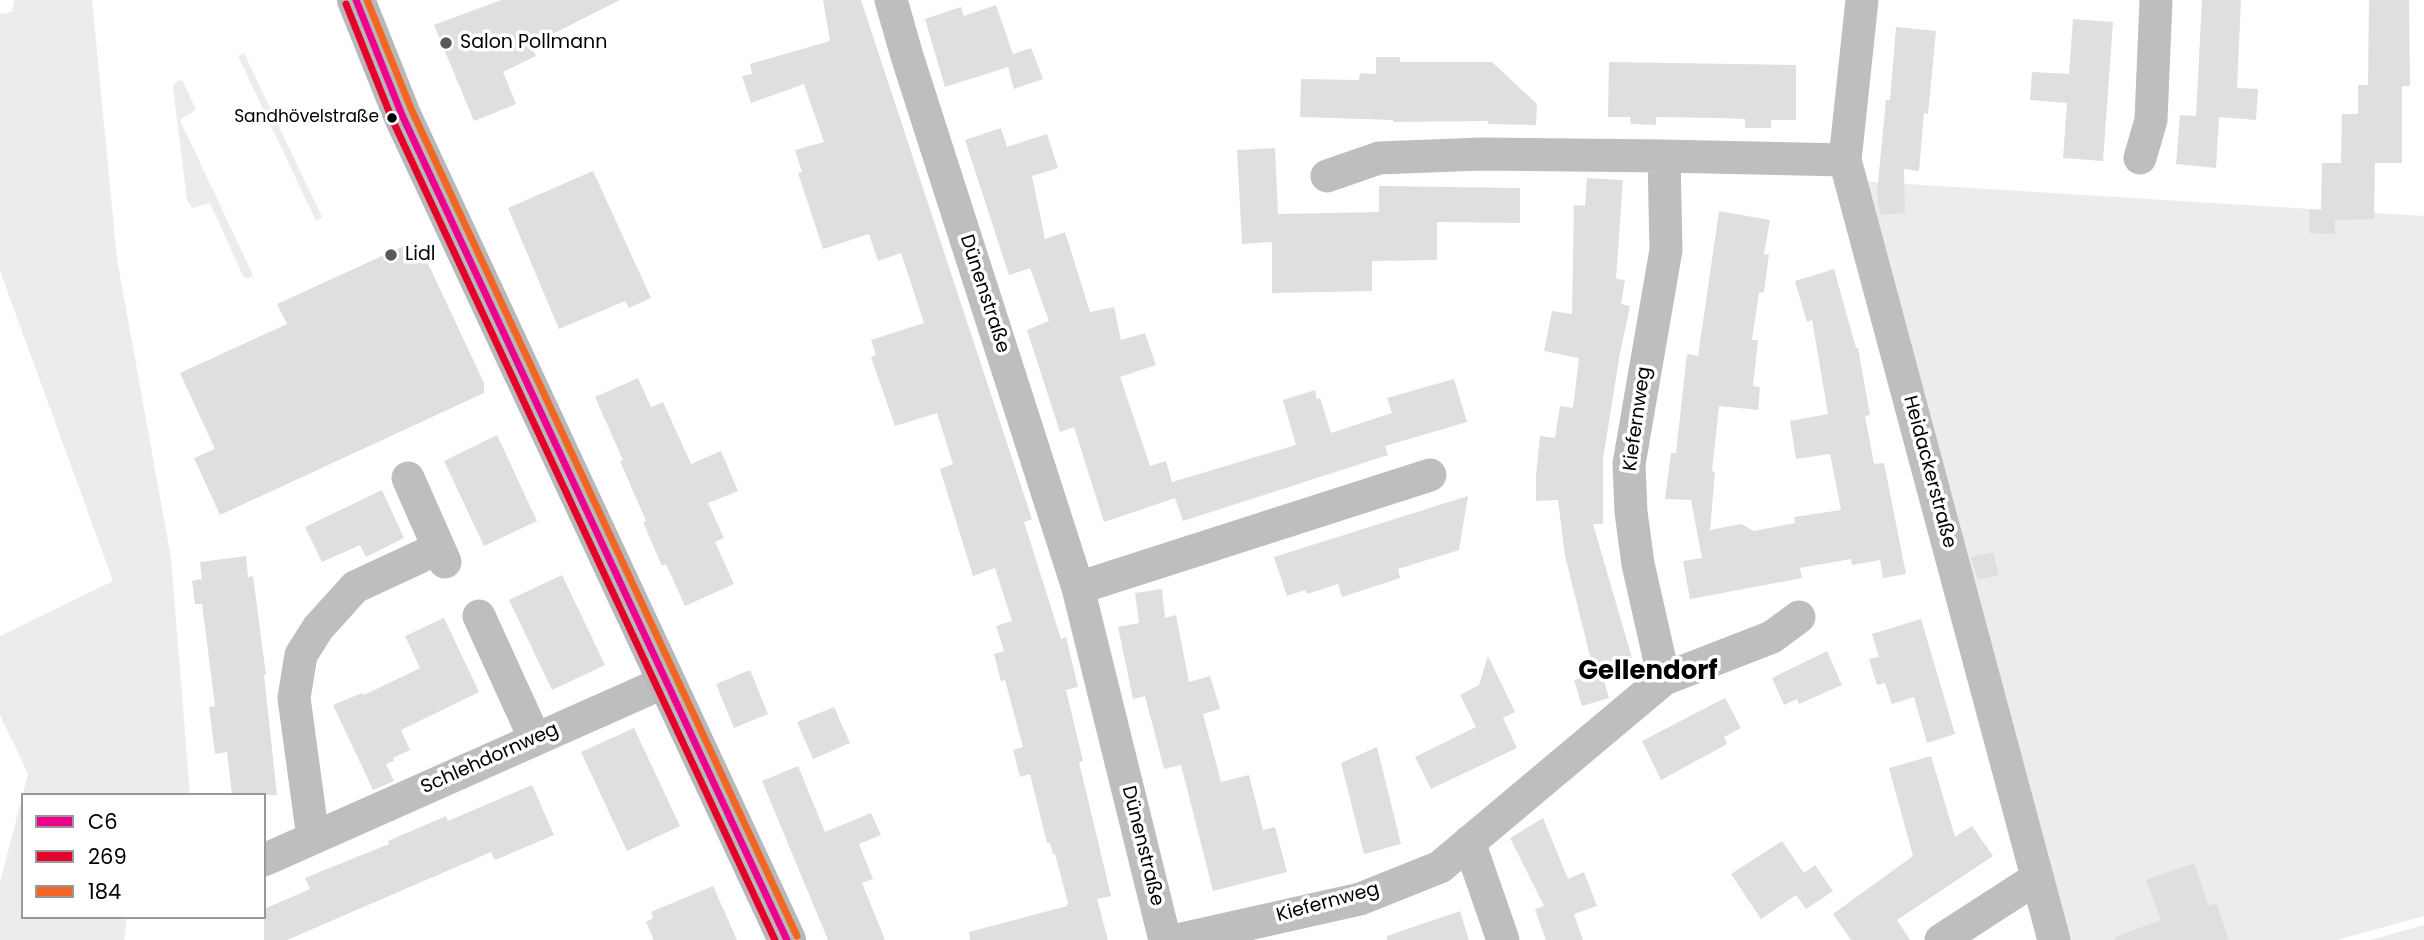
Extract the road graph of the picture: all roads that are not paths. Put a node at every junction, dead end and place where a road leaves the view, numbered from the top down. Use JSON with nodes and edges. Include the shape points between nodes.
{"nodes":[{"id":1,"x":356,"y":0,"type":"edge"},
{"id":2,"x":891,"y":0,"type":"edge"},
{"id":3,"x":1862,"y":0,"type":"edge"},
{"id":4,"x":2156,"y":0,"type":"edge"},
{"id":5,"x":1664,"y":156,"type":"junction"},
{"id":6,"x":2140,"y":158,"type":"dead end"},
{"id":7,"x":1845,"y":160,"type":"junction"},
{"id":8,"x":1327,"y":176,"type":"dead end"},
{"id":9,"x":1430,"y":475,"type":"dead end"},
{"id":10,"x":408,"y":478,"type":"dead end"},
{"id":11,"x":1078,"y":588,"type":"junction"},
{"id":12,"x":479,"y":616,"type":"dead end"},
{"id":13,"x":1799,"y":617,"type":"dead end"},
{"id":14,"x":1664,"y":680,"type":"junction"},
{"id":15,"x":667,"y":681,"type":"junction"},
{"id":16,"x":535,"y":739,"type":"junction"},
{"id":17,"x":313,"y":838,"type":"junction"},
{"id":18,"x":1469,"y":842,"type":"junction"},
{"id":19,"x":266,"y":859,"type":"edge"},
{"id":20,"x":2037,"y":878,"type":"junction"},
{"id":21,"x":787,"y":940,"type":"edge"},
{"id":22,"x":1165,"y":940,"type":"edge"},
{"id":23,"x":1177,"y":940,"type":"edge"},
{"id":24,"x":1503,"y":940,"type":"edge"},
{"id":25,"x":1941,"y":940,"type":"edge"},
{"id":26,"x":2054,"y":940,"type":"edge"}],
"edges":[{"from":1,"to":15,"type":"main road","via":[[402,115]]},
{"from":2,"to":11,"type":"street","name":"Dünenstraße"},
{"from":3,"to":7,"type":"street","name":"Heidackerstraße"},
{"from":4,"to":6,"type":"street","via":[[2151,120]]},
{"from":5,"to":7,"type":"street"},
{"from":5,"to":8,"type":"street","via":[[1379,158]]},
{"from":5,"to":14,"type":"street","name":"Kiefernweg","via":[[1666,250],[1629,464],[1638,564]]},
{"from":7,"to":20,"type":"street","name":"Heidackerstraße"},
{"from":9,"to":11,"type":"street"},
{"from":10,"to":17,"type":"street","via":[[442,555],[355,587],[301,655],[294,698]]},
{"from":11,"to":22,"type":"street","name":"Dünenstraße"},
{"from":12,"to":16,"type":"street"},
{"from":13,"to":14,"type":"street","name":"Kiefernweg","via":[[1772,637]]},
{"from":14,"to":18,"type":"street","name":"Kiefernweg"},
{"from":15,"to":16,"type":"street","name":"Schlehdornweg"},
{"from":15,"to":21,"type":"main road"},
{"from":16,"to":17,"type":"street","name":"Schlehdornweg"},
{"from":17,"to":19,"type":"street","name":"Schlehdornweg"},
{"from":18,"to":23,"type":"street","name":"Kiefernweg","via":[[1440,867],[1360,898]]},
{"from":18,"to":24,"type":"street"},
{"from":20,"to":25,"type":"street"},
{"from":20,"to":26,"type":"street","name":"Heidackerstraße"}]}
